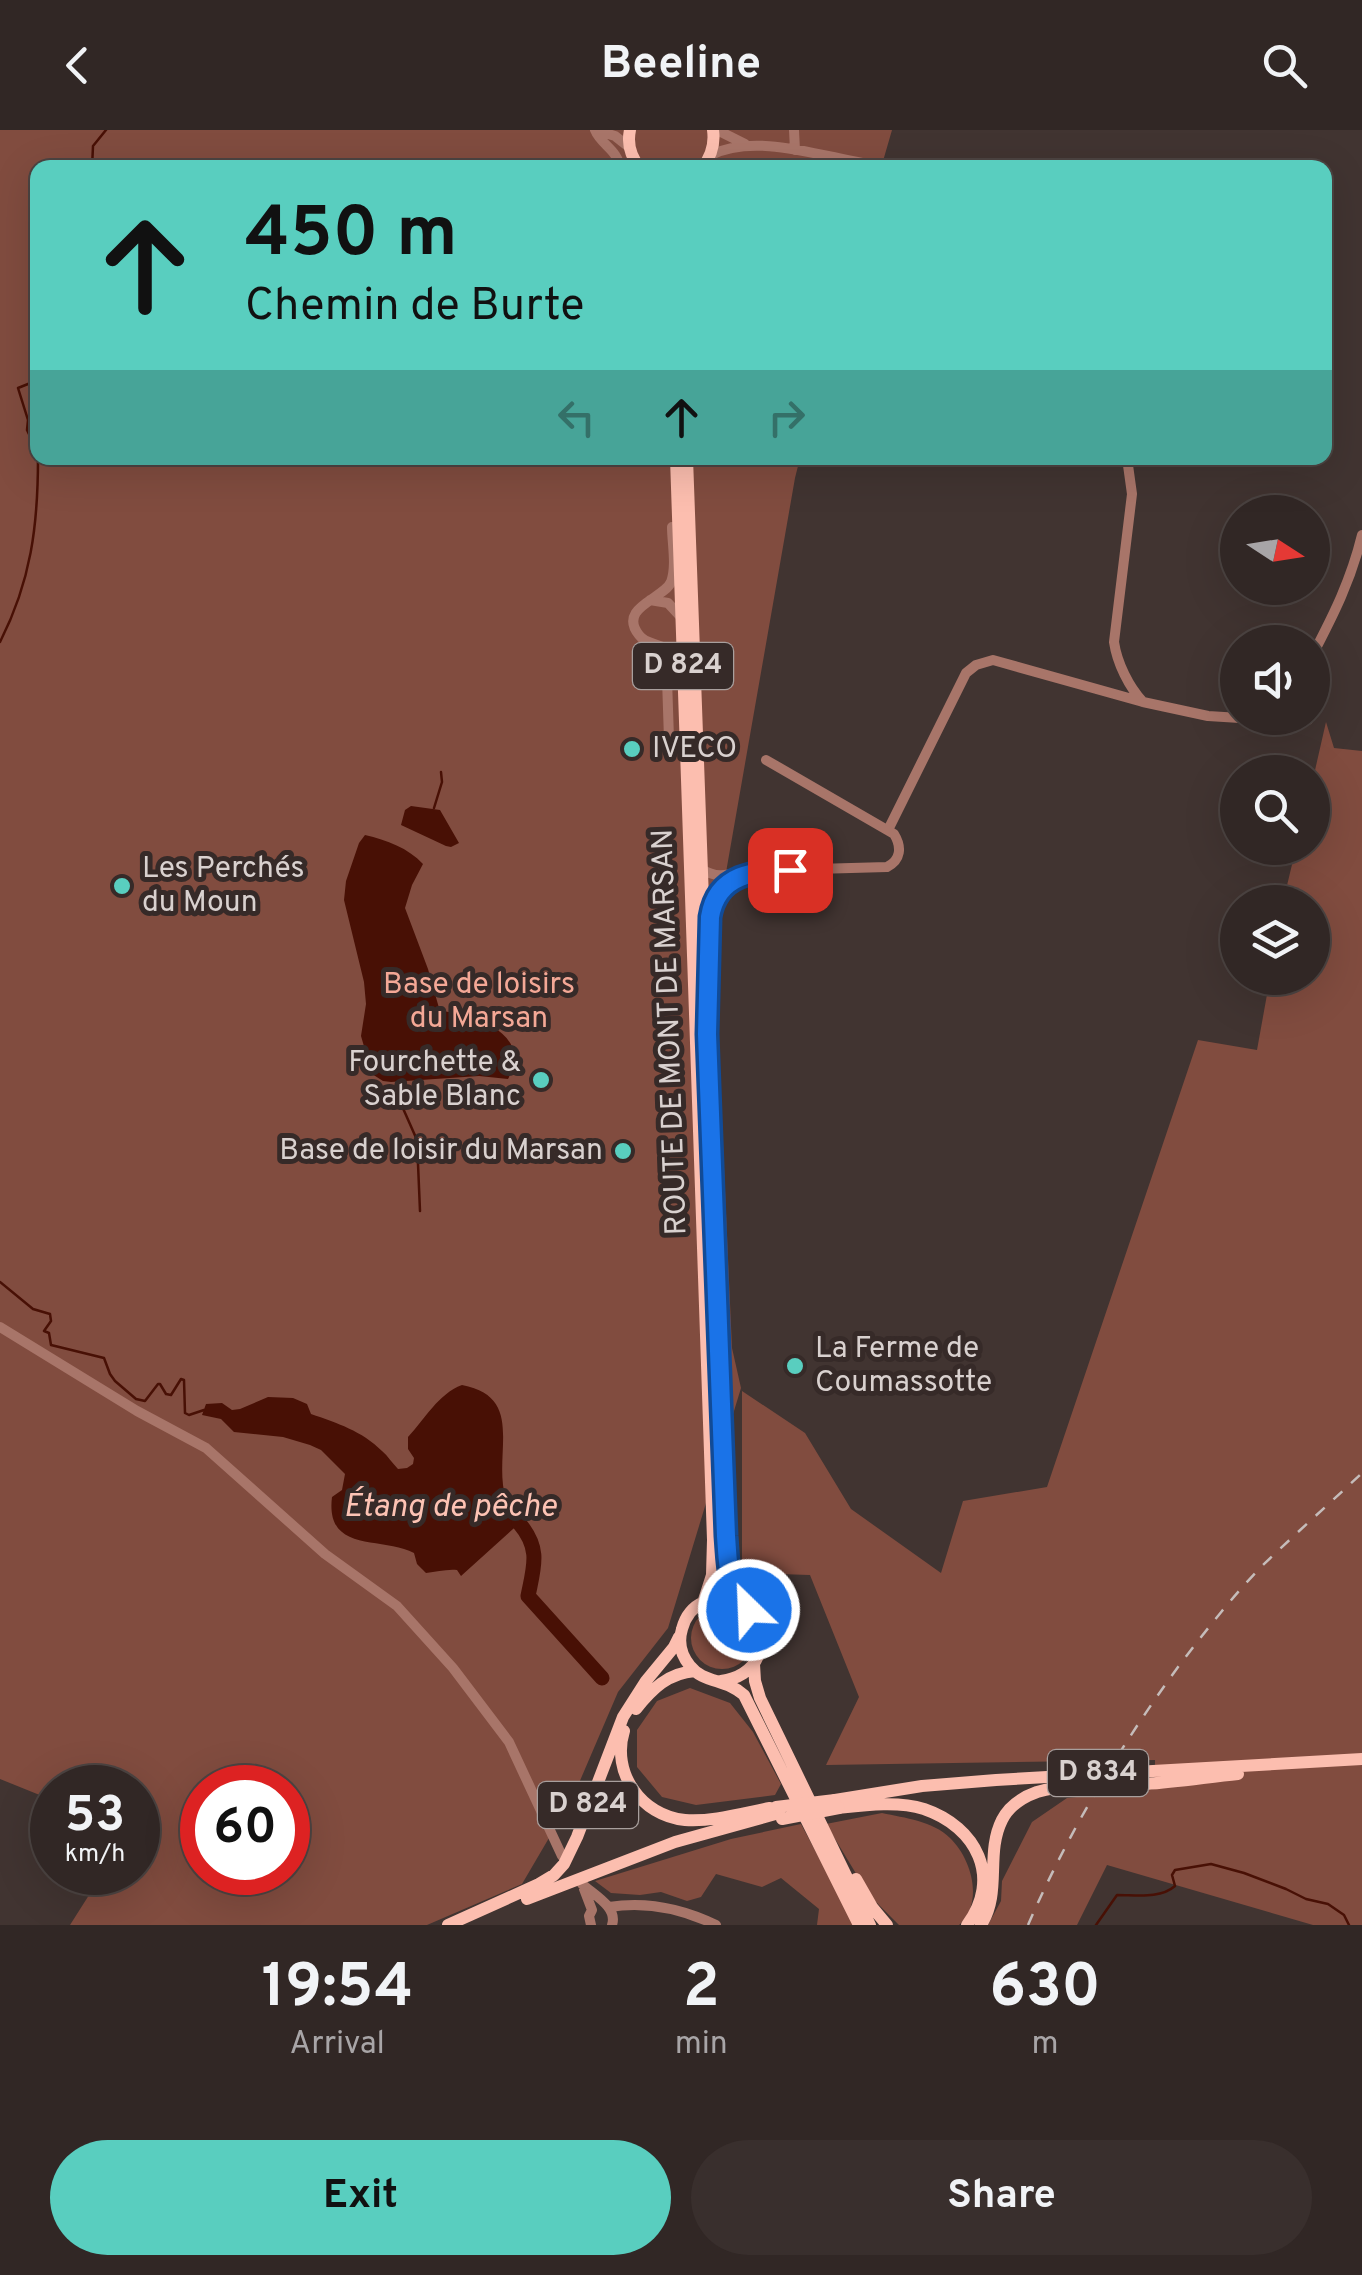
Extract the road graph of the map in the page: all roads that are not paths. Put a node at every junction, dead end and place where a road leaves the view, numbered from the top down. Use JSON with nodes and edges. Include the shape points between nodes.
{"nodes":[{"id":1,"x":595,"y":130,"type":"edge"},
{"id":2,"x":630,"y":130,"type":"edge"},
{"id":3,"x":715,"y":130,"type":"edge"},
{"id":4,"x":794,"y":130,"type":"edge"},
{"id":5,"x":629,"y":146,"type":"junction"},
{"id":6,"x":751,"y":146,"type":"junction"},
{"id":7,"x":795,"y":150,"type":"junction"},
{"id":8,"x":710,"y":155,"type":"junction"},
{"id":9,"x":617,"y":160,"type":"edge"},
{"id":10,"x":634,"y":160,"type":"edge"},
{"id":11,"x":707,"y":160,"type":"edge"},
{"id":12,"x":849,"y":160,"type":"edge"},
{"id":13,"x":679,"y":465,"type":"edge"},
{"id":14,"x":680,"y":465,"type":"edge"},
{"id":15,"x":680,"y":465,"type":"edge"},
{"id":16,"x":1128,"y":465,"type":"edge"},
{"id":17,"x":1362,"y":534,"type":"edge"},
{"id":18,"x":649,"y":600,"type":"junction"},
{"id":19,"x":681,"y":617,"type":"junction"},
{"id":20,"x":1329,"y":625,"type":"edge"},
{"id":21,"x":1143,"y":702,"type":"junction"},
{"id":22,"x":1220,"y":717,"type":"edge"},
{"id":23,"x":669,"y":739,"type":"dead end"},
{"id":24,"x":766,"y":760,"type":"dead end"},
{"id":25,"x":888,"y":830,"type":"junction"},
{"id":26,"x":701,"y":868,"type":"junction"},
{"id":27,"x":758,"y":871,"type":"junction"},
{"id":28,"x":707,"y":1034,"type":"junction"},
{"id":29,"x":0,"y":1327,"type":"edge"},
{"id":30,"x":703,"y":1603,"type":"junction"},
{"id":31,"x":740,"y":1604,"type":"junction"},
{"id":32,"x":680,"y":1634,"type":"junction"},
{"id":33,"x":754,"y":1664,"type":"junction"},
{"id":34,"x":695,"y":1671,"type":"junction"},
{"id":35,"x":721,"y":1681,"type":"junction"},
{"id":36,"x":1362,"y":1763,"type":"edge"},
{"id":37,"x":837,"y":1804,"type":"junction"},
{"id":38,"x":779,"y":1813,"type":"junction"},
{"id":39,"x":822,"y":1827,"type":"junction"},
{"id":40,"x":675,"y":1842,"type":"joint"},
{"id":41,"x":562,"y":1856,"type":"dead end"},
{"id":42,"x":607,"y":1906,"type":"junction"},
{"id":43,"x":645,"y":1906,"type":"junction"},
{"id":44,"x":588,"y":1920,"type":"edge"},
{"id":45,"x":613,"y":1922,"type":"edge"},
{"id":46,"x":970,"y":1924,"type":"edge"},
{"id":47,"x":448,"y":1925,"type":"edge"},
{"id":48,"x":464,"y":1925,"type":"edge"},
{"id":49,"x":716,"y":1925,"type":"edge"},
{"id":50,"x":859,"y":1925,"type":"edge"},
{"id":51,"x":870,"y":1925,"type":"edge"},
{"id":52,"x":887,"y":1925,"type":"edge"}],
"edges":[{"from":1,"to":5,"type":"street"},
{"from":1,"to":9,"type":"street"},
{"from":2,"to":5,"type":"main road"},
{"from":3,"to":6,"type":"street"},
{"from":3,"to":8,"type":"main road"},
{"from":4,"to":7,"type":"street"},
{"from":5,"to":10,"type":"main road"},
{"from":6,"to":7,"type":"street"},
{"from":6,"to":8,"type":"street"},
{"from":7,"to":12,"type":"street"},
{"from":8,"to":11,"type":"main road"},
{"from":13,"to":18,"type":"street","via":[[671,582]]},
{"from":14,"to":19,"type":"main road","name":"ROUTE DE MONT DE MARSAN","number":"D 824"},
{"from":15,"to":26,"type":"main road","number":"D 824"},
{"from":16,"to":21,"type":"street","via":[[1132,494],[1114,642]]},
{"from":17,"to":20,"type":"street"},
{"from":18,"to":19,"type":"street","via":[[668,603]]},
{"from":18,"to":23,"type":"street","via":[[635,625],[643,640],[666,649]]},
{"from":19,"to":30,"type":"main road","name":"ROUTE DE MONT DE MARSAN","number":"D 824","via":[[713,1540]]},
{"from":21,"to":22,"type":"street"},
{"from":21,"to":25,"type":"street","via":[[993,660],[976,665],[966,672]]},
{"from":24,"to":25,"type":"street"},
{"from":25,"to":27,"type":"street","via":[[899,853],[887,867]]},
{"from":26,"to":27,"type":"street","via":[[721,877]]},
{"from":26,"to":28,"type":"main road","number":"D 824"},
{"from":27,"to":28,"type":"street","via":[[733,880],[712,907]]},
{"from":28,"to":31,"type":"main road","number":"D 824","via":[[726,1536]]},
{"from":29,"to":41,"type":"street","via":[[206,1448],[325,1554],[397,1606],[509,1742]]},
{"from":30,"to":31,"type":"main road"},
{"from":30,"to":32,"type":"main road"},
{"from":31,"to":33,"type":"main road","via":[[760,1628]]},
{"from":32,"to":34,"type":"main road","via":[[683,1655]]},
{"from":32,"to":47,"type":"main road","number":"D 824","via":[[623,1717],[564,1864],[539,1884]]},
{"from":33,"to":35,"type":"main road"},
{"from":33,"to":39,"type":"main road","via":[[760,1698]]},
{"from":34,"to":35,"type":"main road"},
{"from":34,"to":38,"type":"main road","via":[[668,1678],[636,1710],[622,1739],[628,1783],[664,1814],[683,1820]]},
{"from":35,"to":50,"type":"main road","via":[[748,1702]]},
{"from":36,"to":37,"type":"main road","number":"D 834","via":[[922,1786]]},
{"from":36,"to":46,"type":"main road","via":[[1029,1795],[999,1827],[992,1900]]},
{"from":37,"to":38,"type":"main road","number":"D 834","bridge":true},
{"from":37,"to":46,"type":"main road","via":[[922,1808],[960,1830],[979,1855],[984,1876]]},
{"from":38,"to":40,"type":"main road","number":"D 834"},
{"from":39,"to":51,"type":"main road"},
{"from":39,"to":52,"type":"main road"},
{"from":40,"to":48,"type":"main road","number":"D 824"},
{"from":42,"to":43,"type":"street"},
{"from":42,"to":44,"type":"street","via":[[598,1906]]},
{"from":42,"to":44,"type":"street","via":[[582,1884]]},
{"from":42,"to":45,"type":"street"},
{"from":43,"to":45,"type":"street"},
{"from":43,"to":49,"type":"street"}]}
